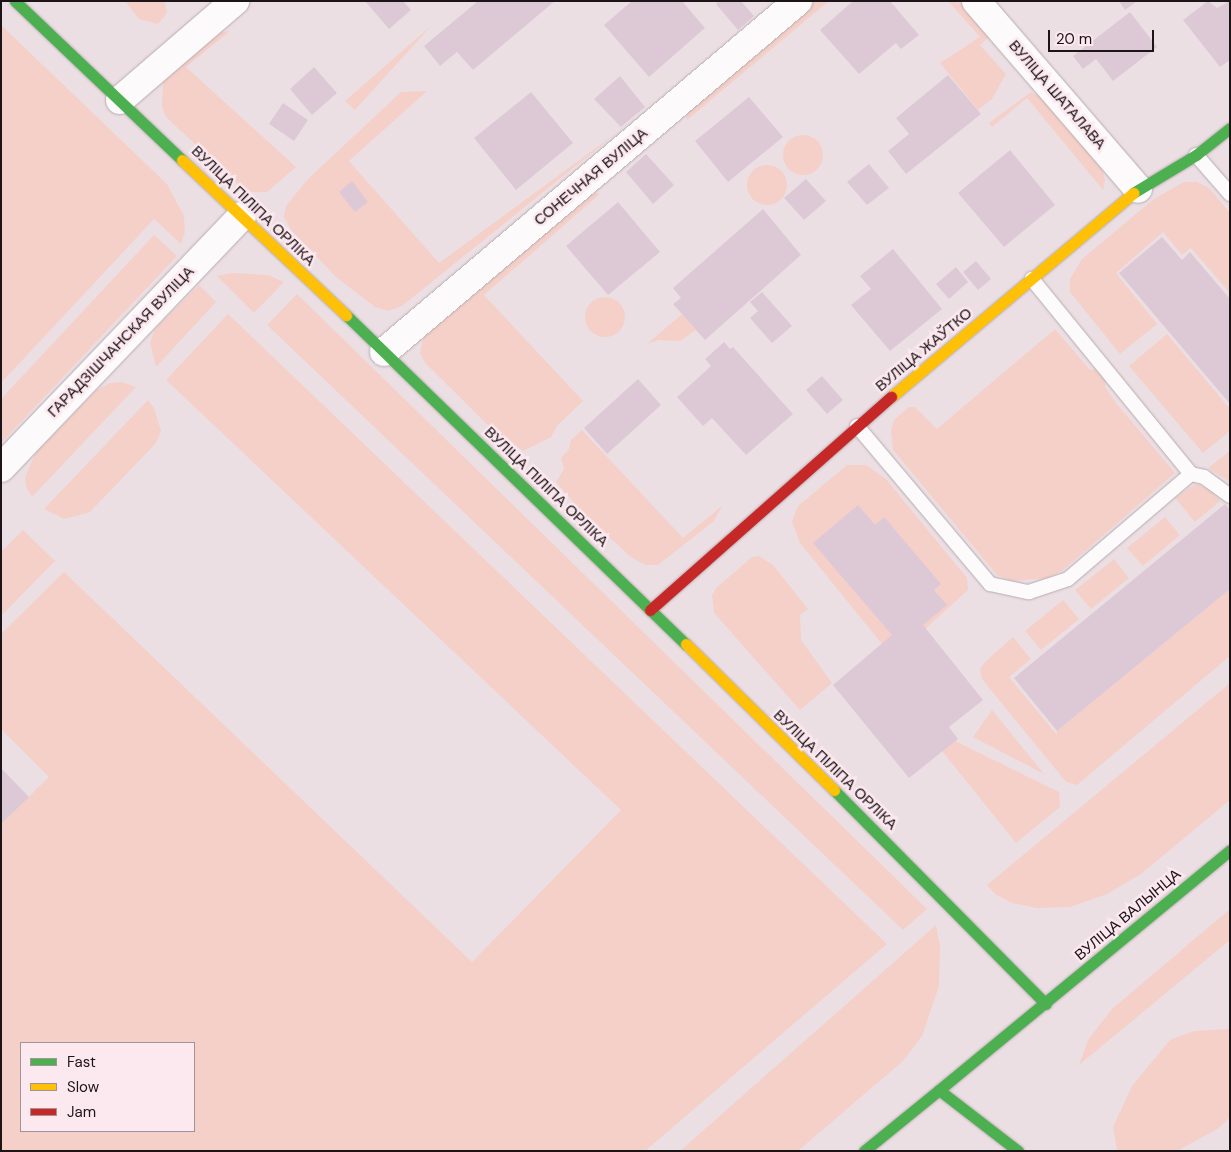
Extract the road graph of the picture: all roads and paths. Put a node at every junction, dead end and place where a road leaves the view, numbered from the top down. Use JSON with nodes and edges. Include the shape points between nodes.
{"nodes":[{"id":1,"x":15,"y":1,"type":"edge"},
{"id":2,"x":235,"y":1,"type":"edge"},
{"id":3,"x":798,"y":1,"type":"edge"},
{"id":4,"x":976,"y":1,"type":"edge"},
{"id":5,"x":120,"y":100,"type":"junction"},
{"id":6,"x":1230,"y":128,"type":"edge"},
{"id":7,"x":1196,"y":155,"type":"junction"},
{"id":8,"x":1138,"y":189,"type":"junction"},
{"id":9,"x":1230,"y":194,"type":"edge"},
{"id":10,"x":242,"y":216,"type":"junction"},
{"id":11,"x":1032,"y":279,"type":"junction"},
{"id":12,"x":384,"y":352,"type":"junction"},
{"id":13,"x":857,"y":426,"type":"junction"},
{"id":14,"x":1,"y":468,"type":"edge"},
{"id":15,"x":1191,"y":474,"type":"junction"},
{"id":16,"x":1230,"y":496,"type":"edge"},
{"id":17,"x":650,"y":610,"type":"junction"},
{"id":18,"x":1230,"y":850,"type":"edge"},
{"id":19,"x":1046,"y":1004,"type":"junction"},
{"id":20,"x":939,"y":1090,"type":"junction"},
{"id":21,"x":864,"y":1151,"type":"edge"},
{"id":22,"x":1018,"y":1151,"type":"edge"}],
"edges":[{"from":1,"to":5,"type":"street","name":"ВУЛІЦА ПІЛІПА ОРЛІКА"},
{"from":2,"to":5,"type":"street"},
{"from":3,"to":12,"type":"street","name":"СОНЕЧНАЯ ВУЛІЦА"},
{"from":4,"to":8,"type":"street","name":"ВУЛІЦА ШАТАЛАВА"},
{"from":5,"to":10,"type":"street","name":"ВУЛІЦА ПІЛІПА ОРЛІКА"},
{"from":6,"to":7,"type":"street","name":"ВУЛІЦА ЖАЎТКО"},
{"from":7,"to":8,"type":"street","name":"ВУЛІЦА ЖАЎТКО"},
{"from":7,"to":9,"type":"lane"},
{"from":8,"to":11,"type":"street","name":"ВУЛІЦА ЖАЎТКО"},
{"from":10,"to":12,"type":"street","name":"ВУЛІЦА ПІЛІПА ОРЛІКА"},
{"from":10,"to":14,"type":"street","name":"ГАРАДЗІШЧАНСКАЯ ВУЛІЦА"},
{"from":11,"to":13,"type":"street","name":"ВУЛІЦА ЖАЎТКО"},
{"from":11,"to":15,"type":"lane"},
{"from":12,"to":17,"type":"street","name":"ВУЛІЦА ПІЛІПА ОРЛІКА"},
{"from":13,"to":15,"type":"lane","via":[[990,584],[1009,590],[1043,590],[1068,579]]},
{"from":13,"to":17,"type":"street","name":"ВУЛІЦА ЖАЎТКО"},
{"from":15,"to":16,"type":"lane","via":[[1204,477]]},
{"from":17,"to":19,"type":"street","name":"ВУЛІЦА ПІЛІПА ОРЛІКА","via":[[950,904]]},
{"from":18,"to":19,"type":"street","name":"ВУЛІЦА ВАЛЫНЦА"},
{"from":19,"to":20,"type":"street","name":"ВУЛІЦА ВАЛЫНЦА"},
{"from":20,"to":21,"type":"street","name":"ВУЛІЦА ВАЛЫНЦА"},
{"from":20,"to":22,"type":"street"}]}
